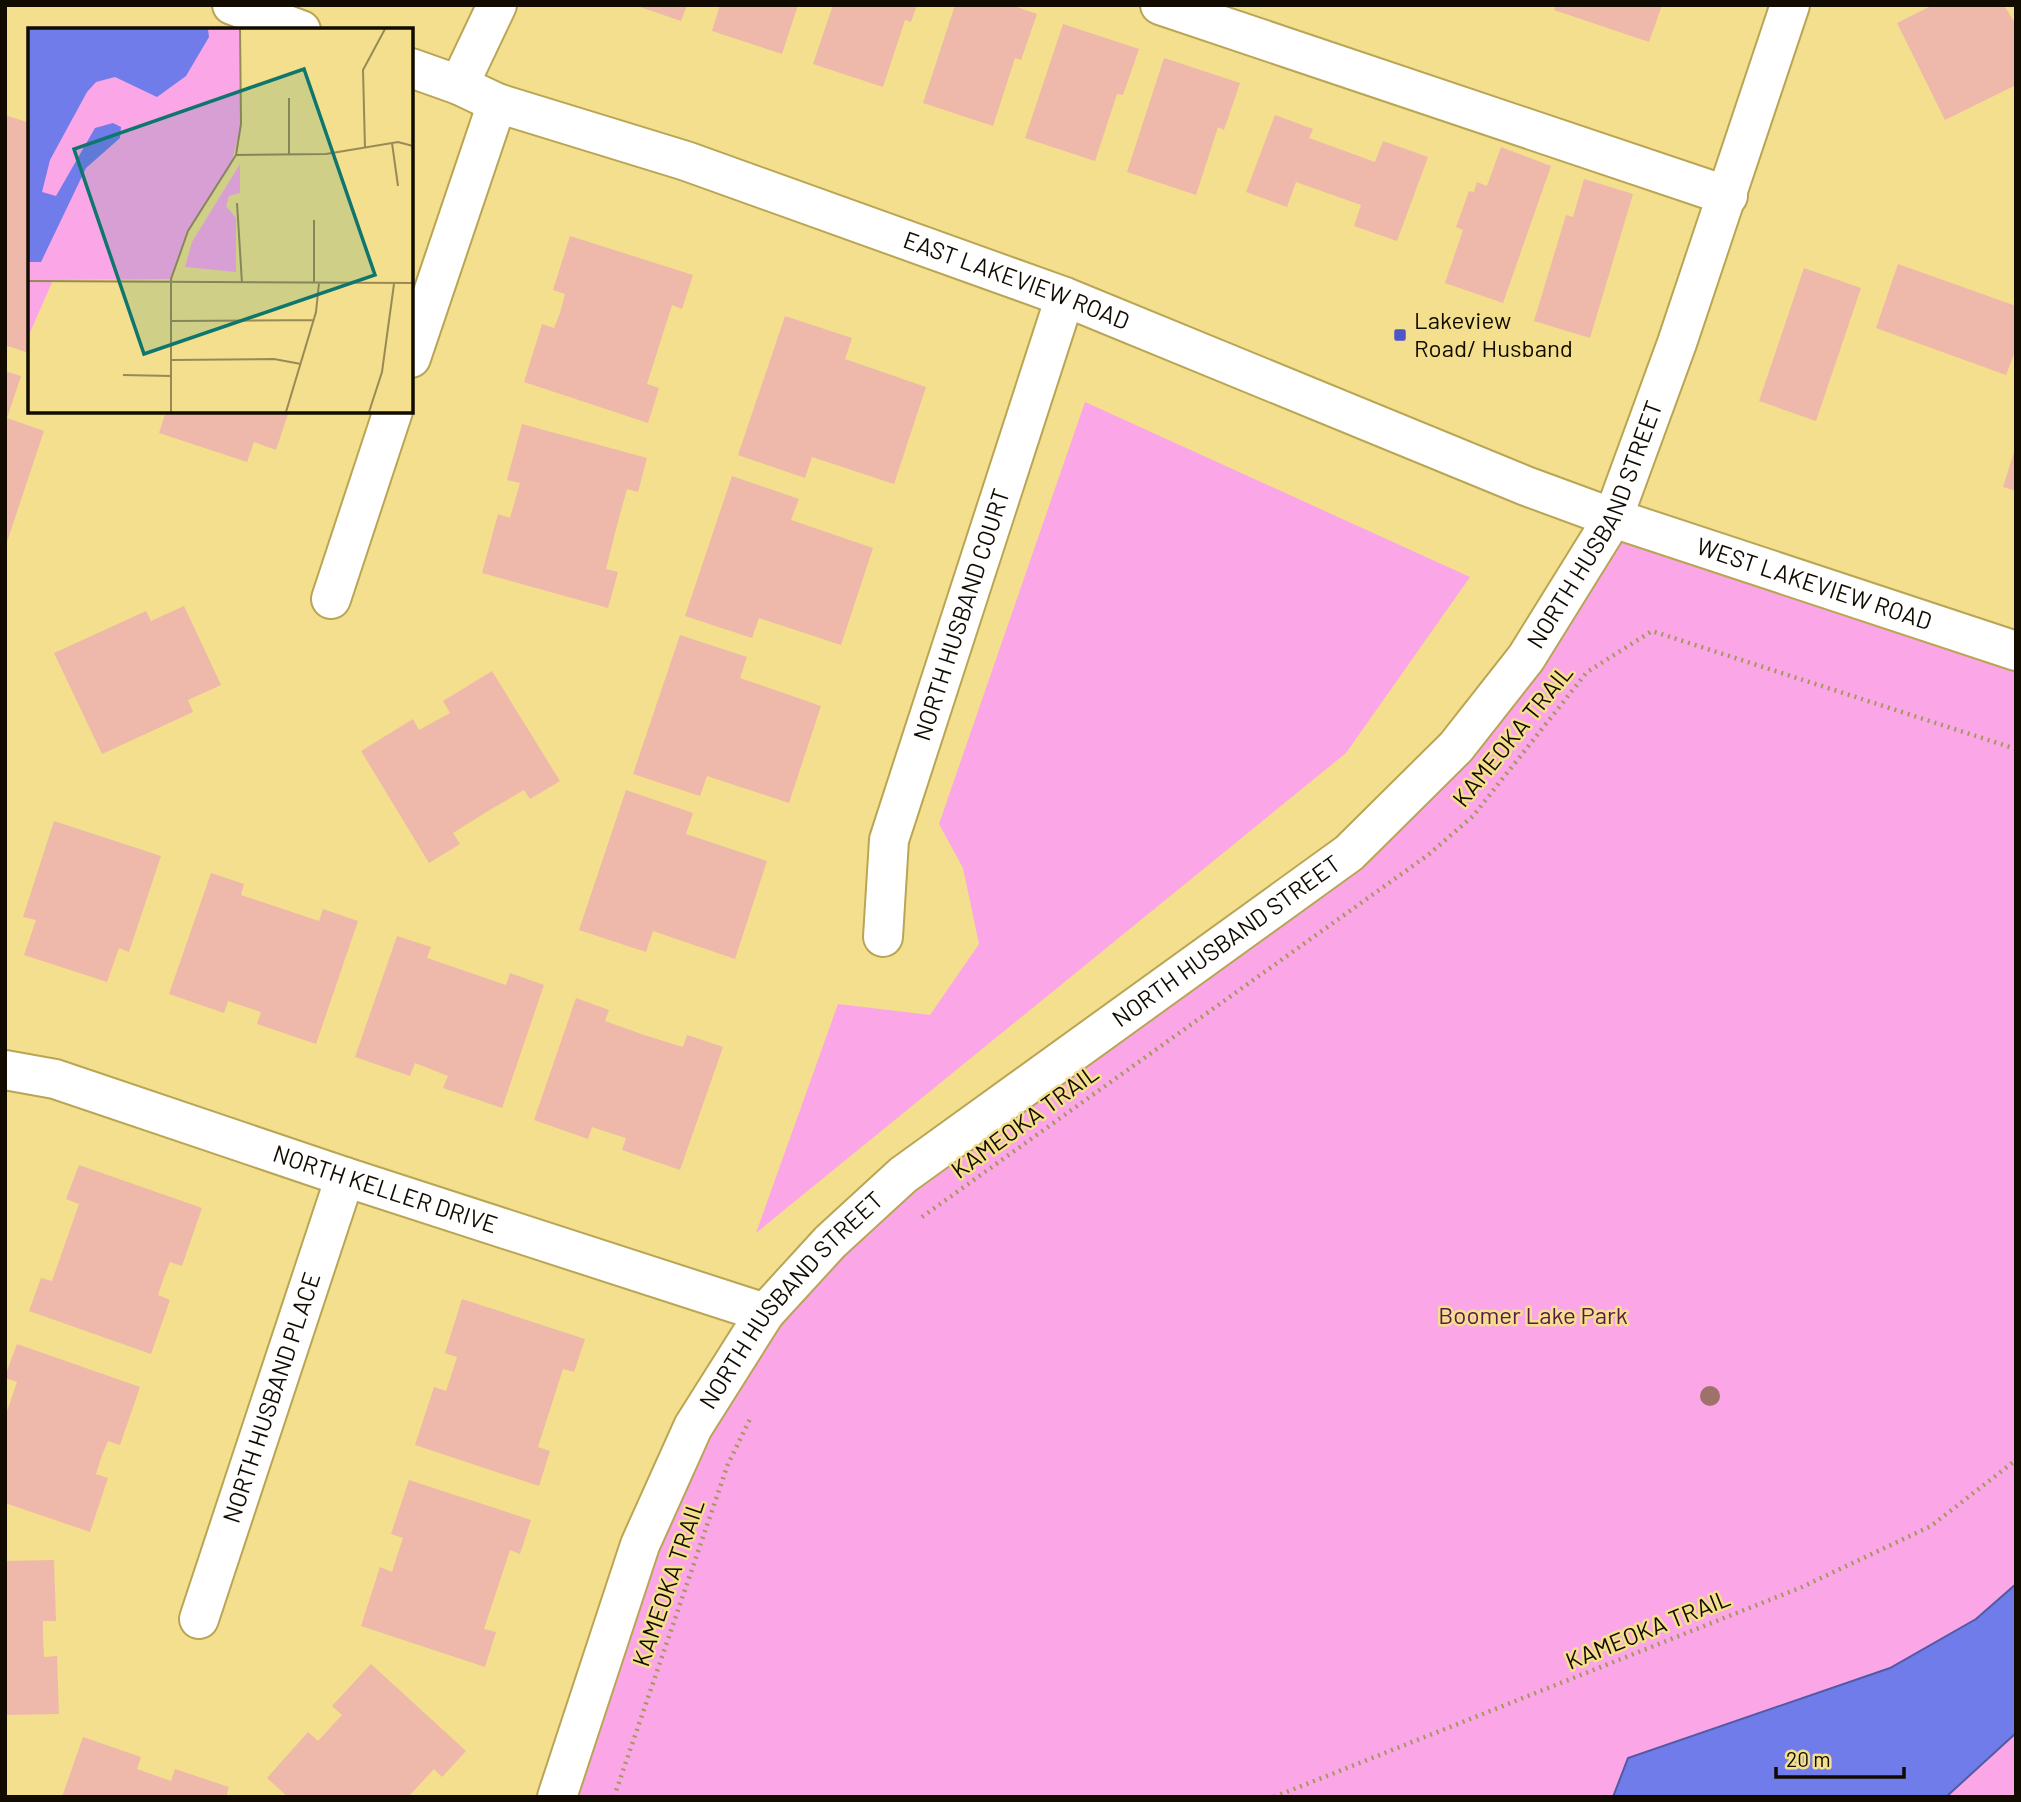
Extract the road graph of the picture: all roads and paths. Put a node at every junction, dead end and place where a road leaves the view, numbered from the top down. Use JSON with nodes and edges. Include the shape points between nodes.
{"nodes":[{"id":1,"x":232,"y":5,"type":"edge"},
{"id":2,"x":497,"y":5,"type":"edge"},
{"id":3,"x":1160,"y":5,"type":"edge"},
{"id":4,"x":1790,"y":5,"type":"edge"},
{"id":5,"x":295,"y":28,"type":"edge"},
{"id":6,"x":413,"y":69,"type":"edge"},
{"id":7,"x":459,"y":85,"type":"junction"},
{"id":8,"x":496,"y":103,"type":"junction"},
{"id":9,"x":1728,"y":196,"type":"junction"},
{"id":10,"x":1065,"y":297,"type":"junction"},
{"id":11,"x":413,"y":352,"type":"edge"},
{"id":12,"x":392,"y":413,"type":"edge"},
{"id":13,"x":1613,"y":519,"type":"junction"},
{"id":14,"x":331,"y":599,"type":"dead end"},
{"id":15,"x":2016,"y":651,"type":"edge"},
{"id":16,"x":2016,"y":749,"type":"edge"},
{"id":17,"x":883,"y":937,"type":"dead end"},
{"id":18,"x":5,"y":1070,"type":"edge"},
{"id":19,"x":345,"y":1177,"type":"junction"},
{"id":20,"x":913,"y":1224,"type":"dead end"},
{"id":21,"x":765,"y":1314,"type":"junction"},
{"id":22,"x":751,"y":1417,"type":"dead end"},
{"id":23,"x":2016,"y":1460,"type":"edge"},
{"id":24,"x":199,"y":1619,"type":"dead end"},
{"id":25,"x":557,"y":1797,"type":"edge"},
{"id":26,"x":614,"y":1797,"type":"edge"},
{"id":27,"x":1274,"y":1797,"type":"edge"}],
"edges":[{"from":1,"to":5,"type":"street"},
{"from":2,"to":7,"type":"street"},
{"from":3,"to":9,"type":"street"},
{"from":4,"to":9,"type":"street","name":"NORTH HUSBAND STREET"},
{"from":6,"to":7,"type":"street","name":"EAST LAKEVIEW ROAD"},
{"from":7,"to":8,"type":"street","name":"EAST LAKEVIEW ROAD"},
{"from":8,"to":10,"type":"street","name":"EAST LAKEVIEW ROAD","via":[[687,161]]},
{"from":8,"to":11,"type":"street"},
{"from":9,"to":13,"type":"street","name":"NORTH HUSBAND STREET"},
{"from":10,"to":13,"type":"street","name":"EAST LAKEVIEW ROAD"},
{"from":10,"to":17,"type":"street","name":"NORTH HUSBAND COURT","via":[[889,840]]},
{"from":12,"to":14,"type":"street"},
{"from":13,"to":15,"type":"street","name":"WEST LAKEVIEW ROAD"},
{"from":13,"to":21,"type":"street","name":"NORTH HUSBAND STREET","via":[[1526,659],[1456,747],[1349,853],[903,1175],[830,1242]]},
{"from":16,"to":20,"type":"path","name":"KAMEOKA TRAIL","via":[[1652,631],[1587,672],[1473,816],[1428,855]]},
{"from":18,"to":19,"type":"street","name":"NORTH KELLER DRIVE","via":[[55,1079]]},
{"from":19,"to":21,"type":"street","name":"NORTH KELLER DRIVE"},
{"from":19,"to":24,"type":"street","name":"NORTH HUSBAND PLACE"},
{"from":21,"to":25,"type":"street","name":"NORTH HUSBAND STREET","via":[[693,1427],[640,1545]]},
{"from":22,"to":26,"type":"path","name":"KAMEOKA TRAIL","via":[[729,1464]]},
{"from":23,"to":27,"type":"path","name":"KAMEOKA TRAIL","via":[[1931,1527],[1802,1587]]}]}
